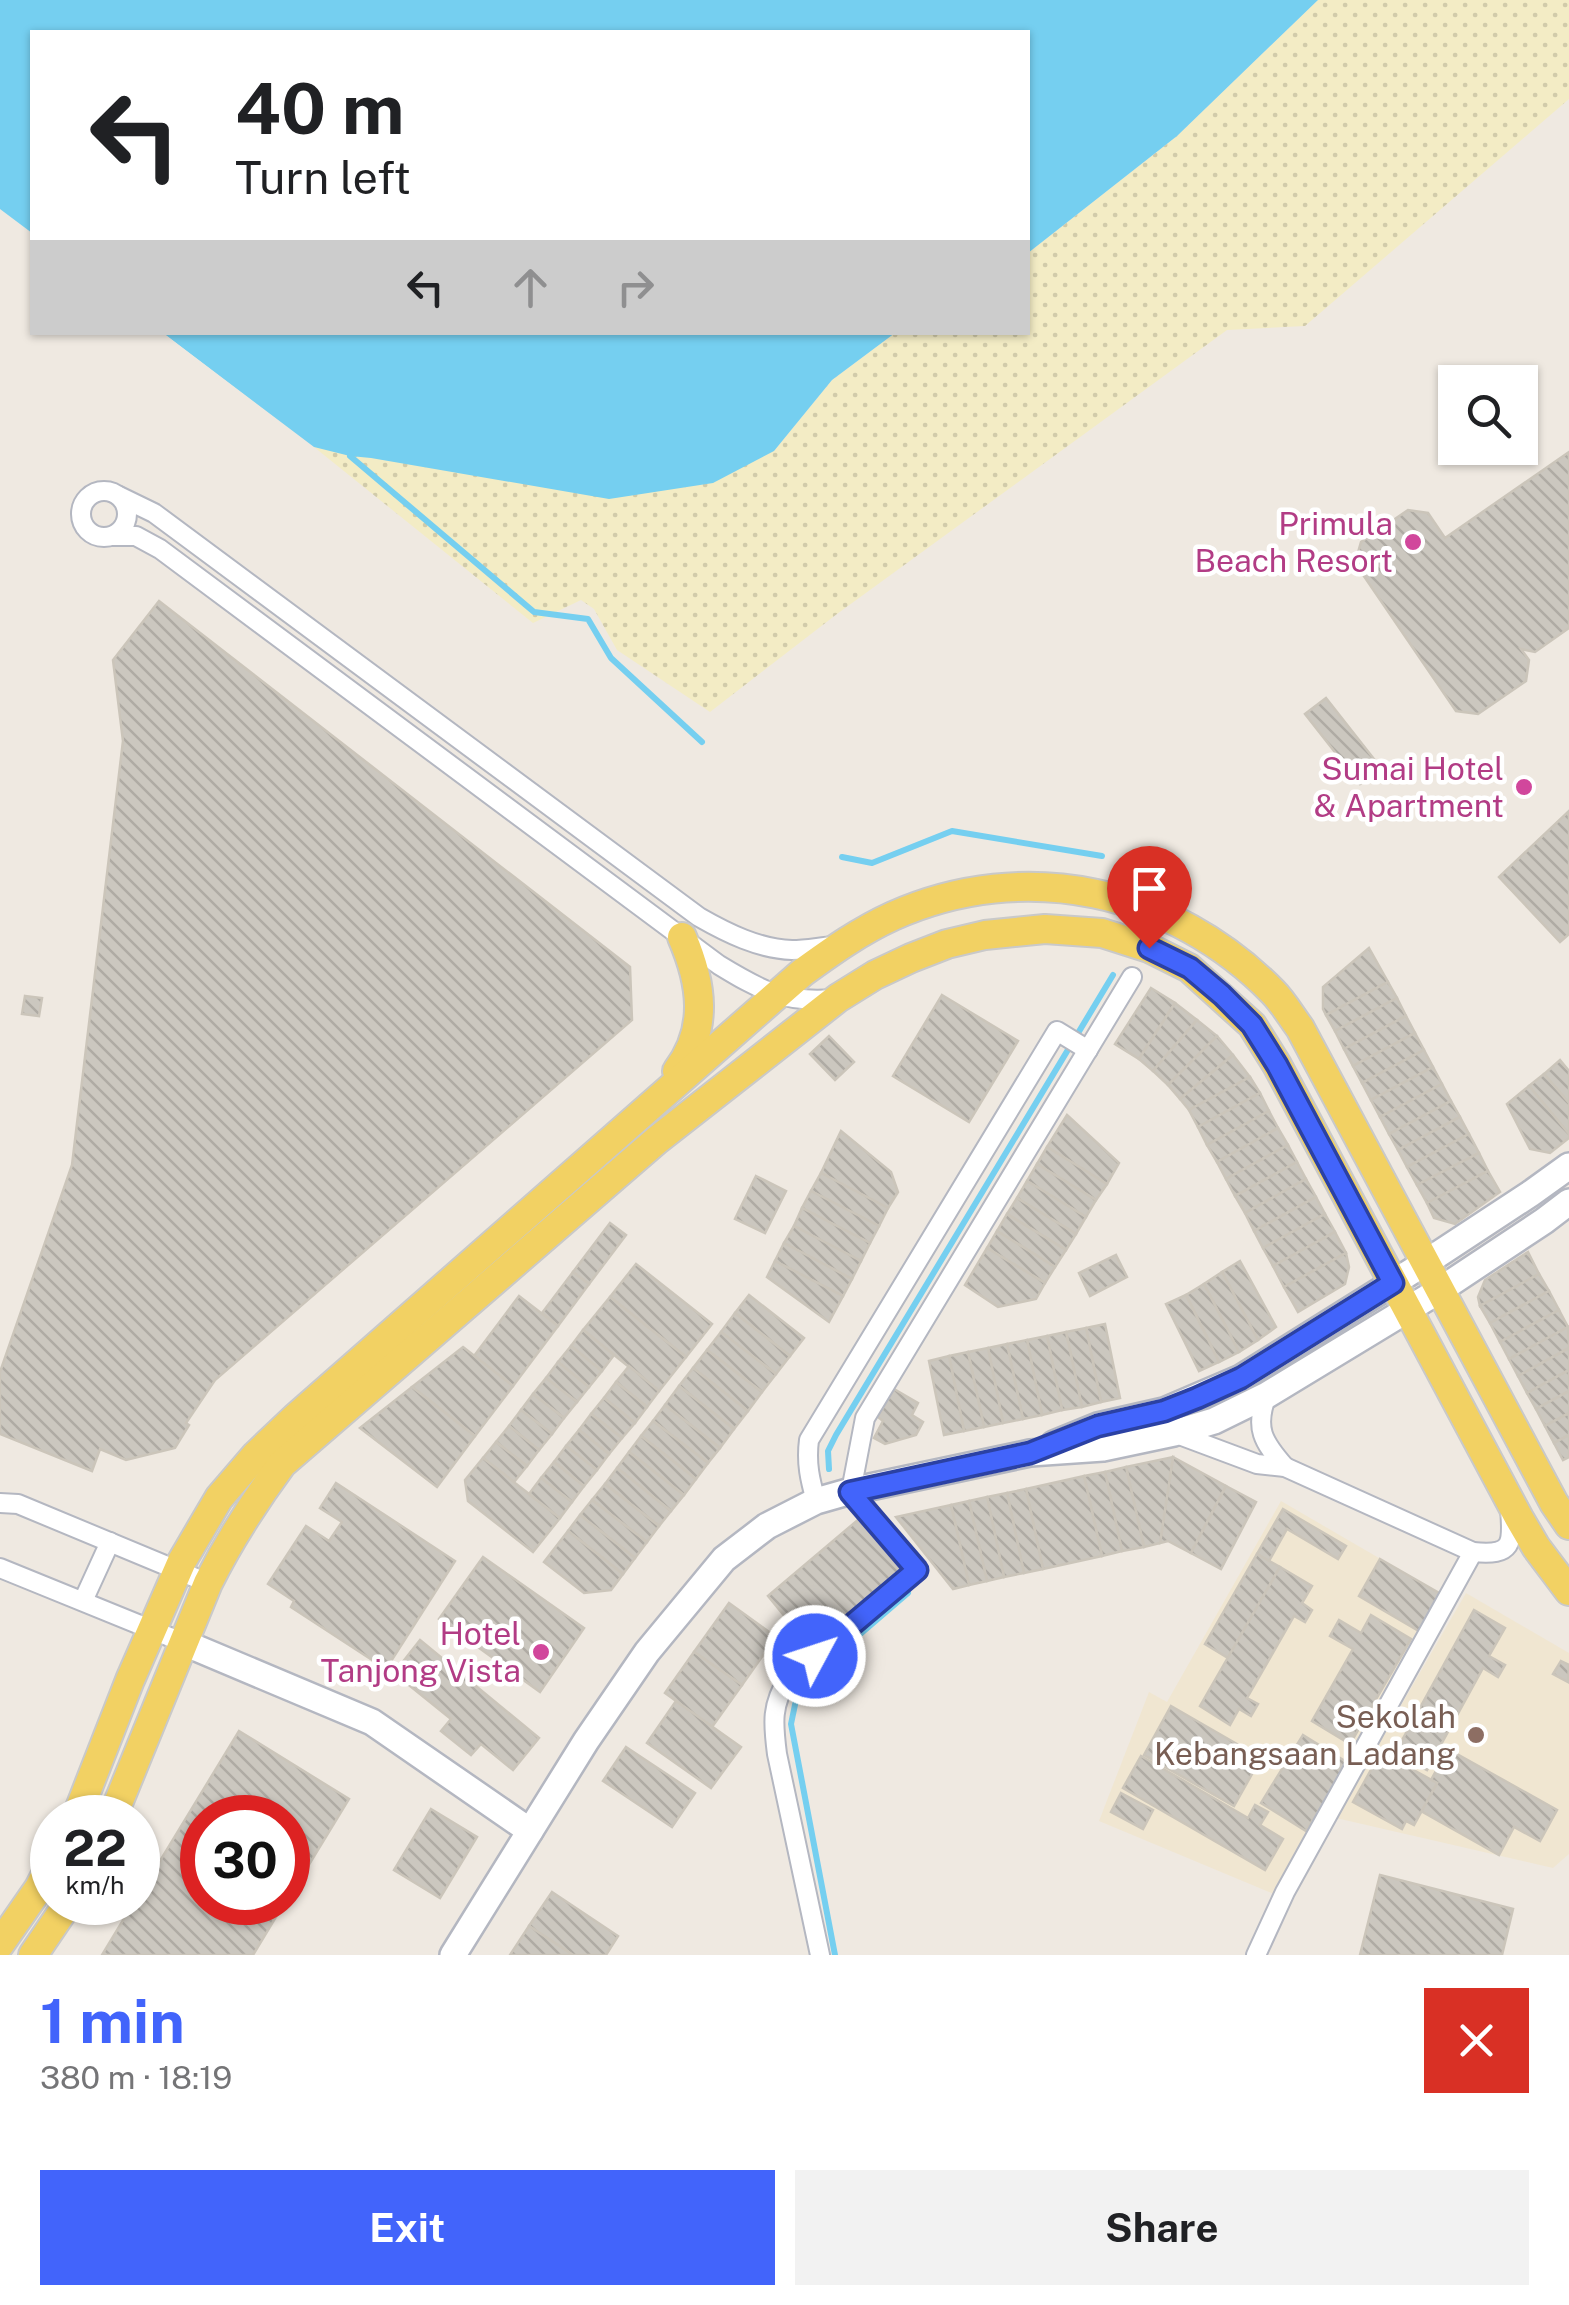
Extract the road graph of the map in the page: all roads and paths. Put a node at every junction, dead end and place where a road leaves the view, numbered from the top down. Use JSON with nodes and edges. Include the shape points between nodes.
{"nodes":[{"id":1,"x":119,"y":496,"type":"junction"},
{"id":2,"x":113,"y":536,"type":"junction"},
{"id":3,"x":682,"y":937,"type":"junction"},
{"id":4,"x":838,"y":945,"type":"junction"},
{"id":5,"x":1132,"y":977,"type":"dead end"},
{"id":6,"x":776,"y":995,"type":"junction"},
{"id":7,"x":838,"y":998,"type":"junction"},
{"id":8,"x":1088,"y":1050,"type":"junction"},
{"id":9,"x":649,"y":1108,"type":"junction"},
{"id":10,"x":1569,"y":1166,"type":"edge"},
{"id":11,"x":1569,"y":1202,"type":"edge"},
{"id":12,"x":1425,"y":1262,"type":"junction"},
{"id":13,"x":1393,"y":1283,"type":"junction"},
{"id":14,"x":1440,"y":1290,"type":"junction"},
{"id":15,"x":1407,"y":1310,"type":"junction"},
{"id":16,"x":1267,"y":1396,"type":"junction"},
{"id":17,"x":1174,"y":1433,"type":"junction"},
{"id":18,"x":1030,"y":1453,"type":"junction"},
{"id":19,"x":1285,"y":1466,"type":"junction"},
{"id":20,"x":850,"y":1492,"type":"junction"},
{"id":21,"x":1510,"y":1500,"type":"junction"},
{"id":22,"x":816,"y":1501,"type":"junction"},
{"id":23,"x":0,"y":1503,"type":"edge"},
{"id":24,"x":1569,"y":1526,"type":"edge"},
{"id":25,"x":110,"y":1542,"type":"junction"},
{"id":26,"x":1473,"y":1552,"type":"junction"},
{"id":27,"x":0,"y":1568,"type":"edge"},
{"id":28,"x":178,"y":1570,"type":"junction"},
{"id":29,"x":208,"y":1582,"type":"junction"},
{"id":30,"x":1569,"y":1591,"type":"edge"},
{"id":31,"x":82,"y":1601,"type":"junction"},
{"id":32,"x":152,"y":1629,"type":"junction"},
{"id":33,"x":182,"y":1642,"type":"junction"},
{"id":34,"x":85,"y":1795,"type":"edge"},
{"id":35,"x":121,"y":1795,"type":"edge"},
{"id":36,"x":530,"y":1831,"type":"junction"},
{"id":37,"x":30,"y":1901,"type":"edge"},
{"id":38,"x":53,"y":1925,"type":"edge"},
{"id":39,"x":0,"y":1944,"type":"edge"},
{"id":40,"x":32,"y":1955,"type":"edge"},
{"id":41,"x":453,"y":1955,"type":"edge"},
{"id":42,"x":820,"y":1955,"type":"edge"},
{"id":43,"x":1256,"y":1955,"type":"edge"}],
"edges":[{"from":1,"to":2,"type":"street","via":[[126,518]]},
{"from":1,"to":2,"type":"street","via":[[97,492],[81,507],[91,534]]},
{"from":1,"to":4,"type":"street","via":[[154,513],[699,917],[774,948]]},
{"from":2,"to":3,"type":"street","via":[[136,536],[160,549]]},
{"from":3,"to":6,"type":"street"},
{"from":3,"to":9,"type":"main road","via":[[697,982],[698,1028],[688,1056]]},
{"from":4,"to":6,"type":"main road"},
{"from":4,"to":12,"type":"main road","via":[[934,900],[1006,888],[1058,886],[1102,895],[1186,926],[1230,953],[1300,1028]]},
{"from":5,"to":8,"type":"street"},
{"from":6,"to":7,"type":"street"},
{"from":6,"to":9,"type":"main road"},
{"from":7,"to":13,"type":"main road","via":[[910,958],[1015,931],[1102,933],[1190,968],[1252,1025]]},
{"from":7,"to":29,"type":"main road","via":[[657,1140],[282,1464]]},
{"from":8,"to":20,"type":"street","via":[[865,1418]]},
{"from":8,"to":22,"type":"street","via":[[1057,1031],[810,1440],[806,1457]]},
{"from":9,"to":28,"type":"main road","via":[[256,1455],[219,1498]]},
{"from":10,"to":12,"type":"street"},
{"from":11,"to":14,"type":"street"},
{"from":12,"to":13,"type":"street"},
{"from":12,"to":14,"type":"main road"},
{"from":13,"to":15,"type":"main road"},
{"from":13,"to":18,"type":"street","via":[[1241,1378],[1164,1411],[1098,1426]]},
{"from":14,"to":15,"type":"street"},
{"from":14,"to":24,"type":"main road"},
{"from":15,"to":16,"type":"street"},
{"from":15,"to":21,"type":"main road"},
{"from":16,"to":17,"type":"street"},
{"from":16,"to":19,"type":"street","via":[[1260,1429]]},
{"from":17,"to":18,"type":"street","via":[[1103,1448]]},
{"from":17,"to":19,"type":"street","via":[[1257,1464]]},
{"from":18,"to":20,"type":"street"},
{"from":19,"to":26,"type":"street"},
{"from":20,"to":22,"type":"street"},
{"from":20,"to":42,"type":"street","via":[[917,1570],[789,1678],[777,1696],[777,1754]]},
{"from":21,"to":26,"type":"street","via":[[1509,1546],[1498,1553]]},
{"from":21,"to":30,"type":"main road"},
{"from":22,"to":36,"type":"street","via":[[744,1542],[703,1582],[646,1652]]},
{"from":23,"to":25,"type":"street","via":[[18,1504]]},
{"from":25,"to":28,"type":"street"},
{"from":25,"to":31,"type":"street"},
{"from":26,"to":43,"type":"street"},
{"from":27,"to":31,"type":"street"},
{"from":28,"to":29,"type":"street"},
{"from":28,"to":32,"type":"main road"},
{"from":29,"to":33,"type":"main road"},
{"from":31,"to":32,"type":"street"},
{"from":32,"to":33,"type":"street"},
{"from":32,"to":34,"type":"main road"},
{"from":33,"to":35,"type":"main road"},
{"from":33,"to":36,"type":"street","via":[[372,1722]]},
{"from":36,"to":41,"type":"street"},
{"from":37,"to":39,"type":"main road"},
{"from":38,"to":40,"type":"main road"}]}
